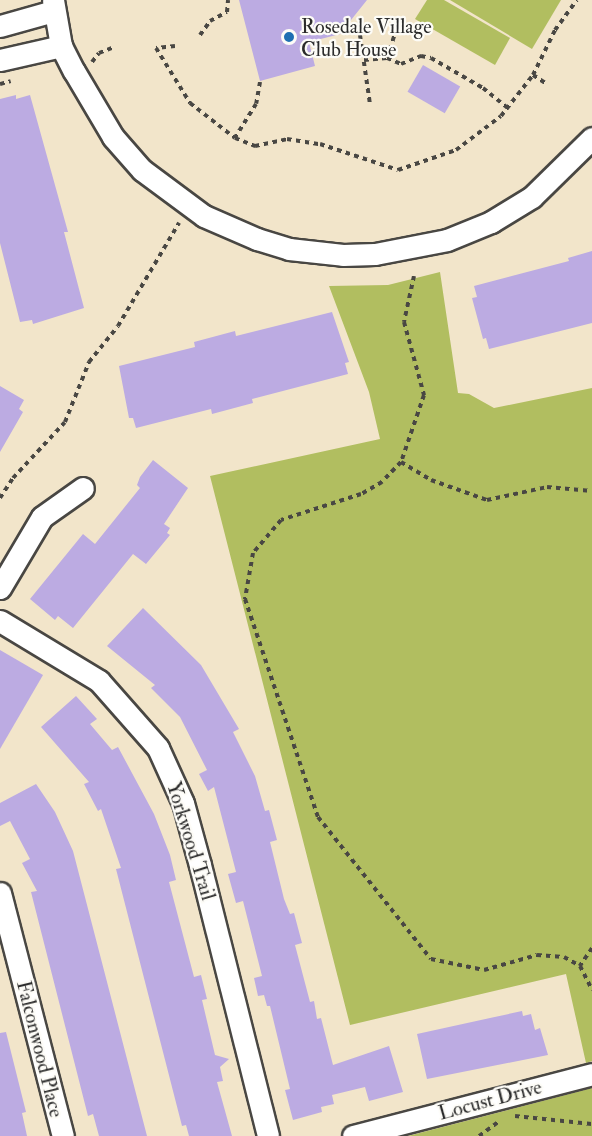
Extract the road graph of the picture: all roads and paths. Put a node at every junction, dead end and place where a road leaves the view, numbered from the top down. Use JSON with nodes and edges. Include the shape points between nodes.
{"nodes":[{"id":1,"x":228,"y":0,"type":"edge"},
{"id":2,"x":577,"y":0,"type":"edge"},
{"id":3,"x":53,"y":6,"type":"edge"},
{"id":4,"x":0,"y":26,"type":"edge"},
{"id":5,"x":397,"y":27,"type":"dead end"},
{"id":6,"x":200,"y":35,"type":"dead end"},
{"id":7,"x":360,"y":35,"type":"dead end"},
{"id":8,"x":61,"y":46,"type":"junction"},
{"id":9,"x":175,"y":46,"type":"dead end"},
{"id":10,"x":112,"y":48,"type":"dead end"},
{"id":11,"x":387,"y":58,"type":"junction"},
{"id":12,"x":0,"y":60,"type":"edge"},
{"id":13,"x":364,"y":60,"type":"junction"},
{"id":14,"x":89,"y":68,"type":"dead end"},
{"id":15,"x":533,"y":75,"type":"junction"},
{"id":16,"x":260,"y":82,"type":"dead end"},
{"id":17,"x":547,"y":84,"type":"dead end"},
{"id":18,"x":370,"y":104,"type":"dead end"},
{"id":19,"x":509,"y":109,"type":"junction"},
{"id":20,"x":236,"y":138,"type":"junction"},
{"id":21,"x":592,"y":138,"type":"edge"},
{"id":22,"x":181,"y":220,"type":"dead end"},
{"id":23,"x":414,"y":276,"type":"dead end"},
{"id":24,"x":401,"y":462,"type":"junction"},
{"id":25,"x":83,"y":488,"type":"dead end"},
{"id":26,"x":1,"y":491,"type":"edge"},
{"id":27,"x":592,"y":491,"type":"edge"},
{"id":28,"x":0,"y":498,"type":"edge"},
{"id":29,"x":0,"y":588,"type":"edge"},
{"id":30,"x":0,"y":621,"type":"edge"},
{"id":31,"x":0,"y":893,"type":"edge"},
{"id":32,"x":592,"y":948,"type":"edge"},
{"id":33,"x":580,"y":966,"type":"junction"},
{"id":34,"x":592,"y":990,"type":"edge"},
{"id":35,"x":592,"y":1074,"type":"edge"},
{"id":36,"x":592,"y":1124,"type":"edge"},
{"id":37,"x":63,"y":1136,"type":"edge"},
{"id":38,"x":268,"y":1136,"type":"edge"},
{"id":39,"x":354,"y":1136,"type":"edge"},
{"id":40,"x":479,"y":1136,"type":"edge"}],
"edges":[{"from":1,"to":6,"type":"path","via":[[226,12],[210,21]]},
{"from":2,"to":15,"type":"path","via":[[555,30]]},
{"from":3,"to":4,"type":"street"},
{"from":3,"to":8,"type":"street"},
{"from":5,"to":11,"type":"path"},
{"from":7,"to":13,"type":"path"},
{"from":8,"to":12,"type":"street"},
{"from":8,"to":21,"type":"street","via":[[93,106],[142,170],[204,216],[289,249],[375,254],[447,240],[491,222],[532,197],[558,176]]},
{"from":9,"to":20,"type":"path","via":[[156,48],[190,103]]},
{"from":10,"to":14,"type":"path","via":[[99,53]]},
{"from":11,"to":13,"type":"path"},
{"from":11,"to":19,"type":"path","via":[[401,64],[421,56],[431,58],[483,88]]},
{"from":13,"to":18,"type":"path"},
{"from":15,"to":17,"type":"path"},
{"from":15,"to":19,"type":"path"},
{"from":16,"to":20,"type":"path","via":[[256,104]]},
{"from":19,"to":20,"type":"path","via":[[456,150],[395,171],[320,144],[287,139],[255,146]]},
{"from":22,"to":26,"type":"path","via":[[118,326],[89,362],[65,422]]},
{"from":23,"to":24,"type":"path","via":[[404,322],[424,395]]},
{"from":24,"to":27,"type":"path","via":[[431,480],[487,500],[547,487]]},
{"from":24,"to":33,"type":"path","via":[[382,482],[361,494],[281,520],[253,553],[245,599],[318,817],[431,959],[484,970],[537,955],[564,957]]},
{"from":25,"to":29,"type":"street","via":[[42,517]]},
{"from":26,"to":28,"type":"path"},
{"from":30,"to":38,"type":"street","name":"Yorkwood Trail","via":[[99,681],[158,748],[192,834]]},
{"from":31,"to":37,"type":"street","name":"Falconwood Place"},
{"from":32,"to":33,"type":"path"},
{"from":33,"to":34,"type":"path"},
{"from":35,"to":39,"type":"street","name":"Locust Drive"},
{"from":36,"to":40,"type":"path","via":[[509,1115]]}]}
